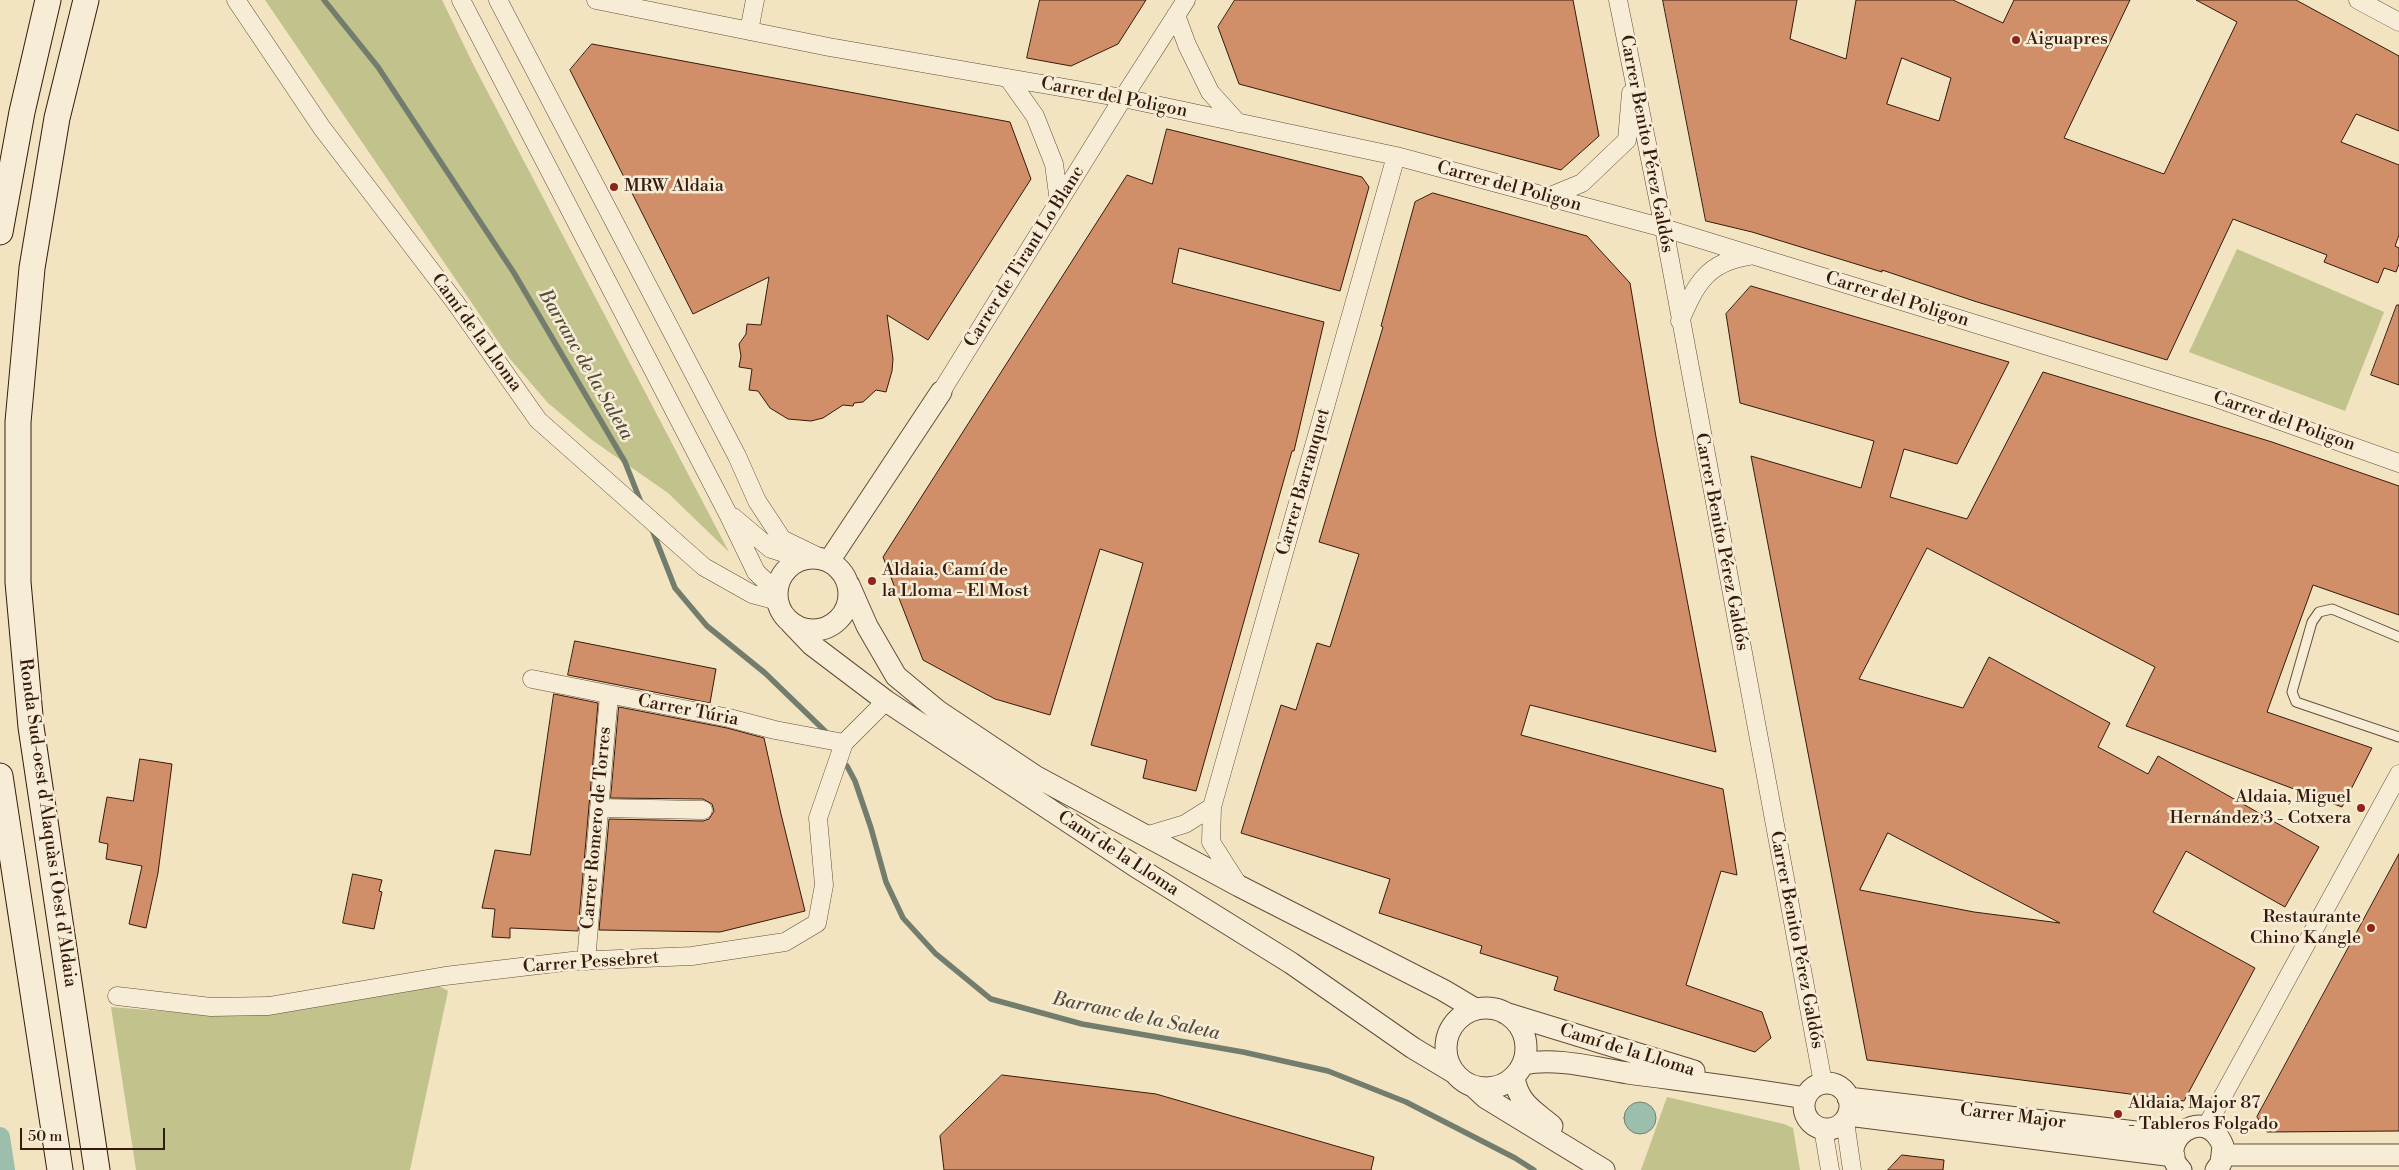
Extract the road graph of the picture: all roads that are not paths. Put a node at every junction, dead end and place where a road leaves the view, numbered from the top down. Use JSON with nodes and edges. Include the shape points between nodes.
{"nodes":[{"id":1,"x":48,"y":0,"type":"edge"},
{"id":2,"x":86,"y":0,"type":"edge"},
{"id":3,"x":236,"y":0,"type":"edge"},
{"id":4,"x":461,"y":0,"type":"edge"},
{"id":5,"x":498,"y":0,"type":"edge"},
{"id":6,"x":596,"y":0,"type":"edge"},
{"id":7,"x":755,"y":0,"type":"edge"},
{"id":8,"x":1186,"y":0,"type":"edge"},
{"id":9,"x":1618,"y":0,"type":"edge"},
{"id":10,"x":2358,"y":0,"type":"edge"},
{"id":11,"x":1176,"y":15,"type":"junction"},
{"id":12,"x":2399,"y":22,"type":"edge"},
{"id":13,"x":749,"y":31,"type":"junction"},
{"id":14,"x":1633,"y":73,"type":"junction"},
{"id":15,"x":1008,"y":78,"type":"junction"},
{"id":16,"x":1122,"y":98,"type":"junction"},
{"id":17,"x":1238,"y":123,"type":"junction"},
{"id":18,"x":1396,"y":156,"type":"junction"},
{"id":19,"x":1548,"y":197,"type":"junction"},
{"id":20,"x":1059,"y":202,"type":"junction"},
{"id":21,"x":1664,"y":228,"type":"junction"},
{"id":22,"x":0,"y":232,"type":"edge"},
{"id":23,"x":1753,"y":256,"type":"junction"},
{"id":24,"x":1680,"y":321,"type":"junction"},
{"id":25,"x":942,"y":392,"type":"joint"},
{"id":26,"x":2399,"y":463,"type":"edge"},
{"id":27,"x":728,"y":514,"type":"junction"},
{"id":28,"x":830,"y":568,"type":"junction"},
{"id":29,"x":777,"y":596,"type":"junction"},
{"id":30,"x":792,"y":623,"type":"junction"},
{"id":31,"x":2399,"y":637,"type":"edge"},
{"id":32,"x":532,"y":679,"type":"dead end"},
{"id":33,"x":609,"y":695,"type":"junction"},
{"id":34,"x":886,"y":701,"type":"junction"},
{"id":35,"x":2399,"y":737,"type":"edge"},
{"id":36,"x":844,"y":743,"type":"junction"},
{"id":37,"x":2399,"y":774,"type":"edge"},
{"id":38,"x":0,"y":776,"type":"edge"},
{"id":39,"x":1212,"y":807,"type":"junction"},
{"id":40,"x":599,"y":808,"type":"junction"},
{"id":41,"x":703,"y":810,"type":"dead end"},
{"id":42,"x":1146,"y":836,"type":"junction"},
{"id":43,"x":1239,"y":886,"type":"junction"},
{"id":44,"x":586,"y":961,"type":"junction"},
{"id":45,"x":117,"y":996,"type":"dead end"},
{"id":46,"x":1475,"y":1009,"type":"junction"},
{"id":47,"x":1505,"y":1013,"type":"junction"},
{"id":48,"x":1518,"y":1070,"type":"junction"},
{"id":49,"x":1454,"y":1072,"type":"junction"},
{"id":50,"x":1823,"y":1083,"type":"junction"},
{"id":51,"x":1473,"y":1086,"type":"junction"},
{"id":52,"x":1749,"y":1088,"type":"junction"},
{"id":53,"x":1805,"y":1098,"type":"junction"},
{"id":54,"x":1847,"y":1111,"type":"junction"},
{"id":55,"x":2206,"y":1127,"type":"junction"},
{"id":56,"x":1823,"y":1128,"type":"junction"},
{"id":57,"x":2178,"y":1154,"type":"edge"},
{"id":58,"x":2399,"y":1156,"type":"edge"},
{"id":59,"x":2220,"y":1162,"type":"edge"},
{"id":60,"x":2341,"y":1163,"type":"edge"},
{"id":61,"x":60,"y":1170,"type":"edge"},
{"id":62,"x":97,"y":1170,"type":"edge"},
{"id":63,"x":1606,"y":1170,"type":"edge"},
{"id":64,"x":1830,"y":1170,"type":"edge"},
{"id":65,"x":1852,"y":1170,"type":"edge"}],
"edges":[{"from":1,"to":22,"type":"main road","via":[[22,112]]},
{"from":2,"to":62,"type":"main road","name":"Ronda Sud-oest d'Alaquàs i Oest d'Aldaia","via":[[57,118],[32,268],[18,422],[18,582],[31,727]]},
{"from":3,"to":29,"type":"street","name":"Camí de la Lloma","via":[[322,128],[455,302],[538,420],[704,567],[752,594]]},
{"from":4,"to":27,"type":"street"},
{"from":5,"to":28,"type":"street","via":[[733,447],[757,501],[782,539]]},
{"from":6,"to":13,"type":"street","name":"Carrer del Poligon"},
{"from":7,"to":13,"type":"street"},
{"from":8,"to":11,"type":"street","name":"Carrer de Tirant Lo Blanc"},
{"from":9,"to":14,"type":"street","name":"Carrer Benito Pérez Galdós"},
{"from":10,"to":12,"type":"street"},
{"from":11,"to":16,"type":"street","name":"Carrer de Tirant Lo Blanc"},
{"from":11,"to":17,"type":"street","via":[[1210,92]]},
{"from":13,"to":15,"type":"street","name":"Carrer del Poligon"},
{"from":14,"to":19,"type":"street","via":[[1627,140],[1582,182]]},
{"from":14,"to":21,"type":"street","name":"Carrer Benito Pérez Galdós"},
{"from":15,"to":16,"type":"street","name":"Carrer del Poligon"},
{"from":15,"to":20,"type":"street","via":[[1035,116],[1054,164]]},
{"from":16,"to":17,"type":"street","name":"Carrer del Poligon"},
{"from":16,"to":20,"type":"street","name":"Carrer de Tirant Lo Blanc"},
{"from":17,"to":18,"type":"street","name":"Carrer del Poligon"},
{"from":18,"to":19,"type":"street","name":"Carrer del Poligon"},
{"from":18,"to":39,"type":"street","name":"Carrer Barranquet"},
{"from":19,"to":21,"type":"street","name":"Carrer del Poligon"},
{"from":20,"to":25,"type":"street","name":"Carrer de Tirant Lo Blanc"},
{"from":21,"to":23,"type":"street","name":"Carrer del Poligon"},
{"from":21,"to":24,"type":"street","name":"Carrer Benito Pérez Galdós"},
{"from":23,"to":24,"type":"street","via":[[1733,258],[1712,268],[1693,290]]},
{"from":23,"to":26,"type":"street","name":"Carrer del Poligon","via":[[2216,398]]},
{"from":24,"to":50,"type":"street","name":"Carrer Benito Pérez Galdós"},
{"from":25,"to":28,"type":"street","name":"Carrer de Tirant Lo Blanc"},
{"from":27,"to":28,"type":"street","via":[[771,549]]},
{"from":27,"to":29,"type":"street","via":[[756,572]]},
{"from":28,"to":29,"type":"street","via":[[788,568],[778,583]]},
{"from":28,"to":30,"type":"street","via":[[850,596],[842,616],[834,624],[812,630]]},
{"from":28,"to":42,"type":"street","name":"Camí de la Lloma","via":[[896,676],[938,711],[1035,776]]},
{"from":29,"to":30,"type":"street","name":"Camí de la Lloma","via":[[782,613]]},
{"from":30,"to":34,"type":"street","name":"Camí de la Lloma","via":[[812,645]]},
{"from":31,"to":35,"type":"lane","via":[[2332,610],[2319,612],[2312,622],[2292,692],[2296,702]]},
{"from":32,"to":33,"type":"street","name":"Carrer Túria"},
{"from":33,"to":36,"type":"street","name":"Carrer Túria"},
{"from":33,"to":40,"type":"street","name":"Carrer Romero de Torres"},
{"from":34,"to":36,"type":"street","name":"Carrer Pessebret"},
{"from":34,"to":49,"type":"street","name":"Camí de la Lloma"},
{"from":36,"to":44,"type":"street","name":"Carrer Pessebret","via":[[818,818],[824,885],[817,923],[785,942],[692,956]]},
{"from":37,"to":55,"type":"street"},
{"from":38,"to":61,"type":"main road"},
{"from":39,"to":42,"type":"street","via":[[1185,824]]},
{"from":39,"to":43,"type":"street","name":"Carrer Barranquet","via":[[1211,842]]},
{"from":40,"to":41,"type":"street"},
{"from":40,"to":44,"type":"street","name":"Carrer Romero de Torres"},
{"from":42,"to":43,"type":"street","name":"Camí de la Lloma"},
{"from":43,"to":46,"type":"street","name":"Camí de la Lloma"},
{"from":44,"to":45,"type":"street","name":"Carrer Pessebret","via":[[445,976],[270,1006],[211,1007]]},
{"from":46,"to":47,"type":"street","via":[[1490,1008]]},
{"from":46,"to":49,"type":"street","via":[[1463,1015],[1448,1035],[1445,1048]]},
{"from":47,"to":48,"type":"street","via":[[1514,1020],[1523,1035],[1526,1052]]},
{"from":47,"to":52,"type":"street","name":"Camí de la Lloma"},
{"from":48,"to":51,"type":"street","via":[[1495,1087]]},
{"from":48,"to":52,"type":"street","name":"Camí de la Lloma","via":[[1546,1062]]},
{"from":48,"to":63,"type":"street","via":[[1519,1096],[1524,1104]]},
{"from":49,"to":51,"type":"street"},
{"from":50,"to":53,"type":"street","via":[[1809,1091]]},
{"from":50,"to":54,"type":"street","via":[[1838,1086]]},
{"from":51,"to":63,"type":"street","via":[[1494,1103]]},
{"from":52,"to":53,"type":"street","name":"Camí de la Lloma"},
{"from":53,"to":56,"type":"street","via":[[1805,1114],[1816,1126]]},
{"from":54,"to":56,"type":"street","via":[[1838,1126]]},
{"from":54,"to":57,"type":"street","name":"Carrer Major"},
{"from":54,"to":65,"type":"street"},
{"from":55,"to":57,"type":"street","via":[[2190,1128]]},
{"from":55,"to":59,"type":"street","via":[[2220,1138]]},
{"from":56,"to":64,"type":"street"},
{"from":58,"to":60,"type":"street"},
{"from":59,"to":60,"type":"street"}]}
